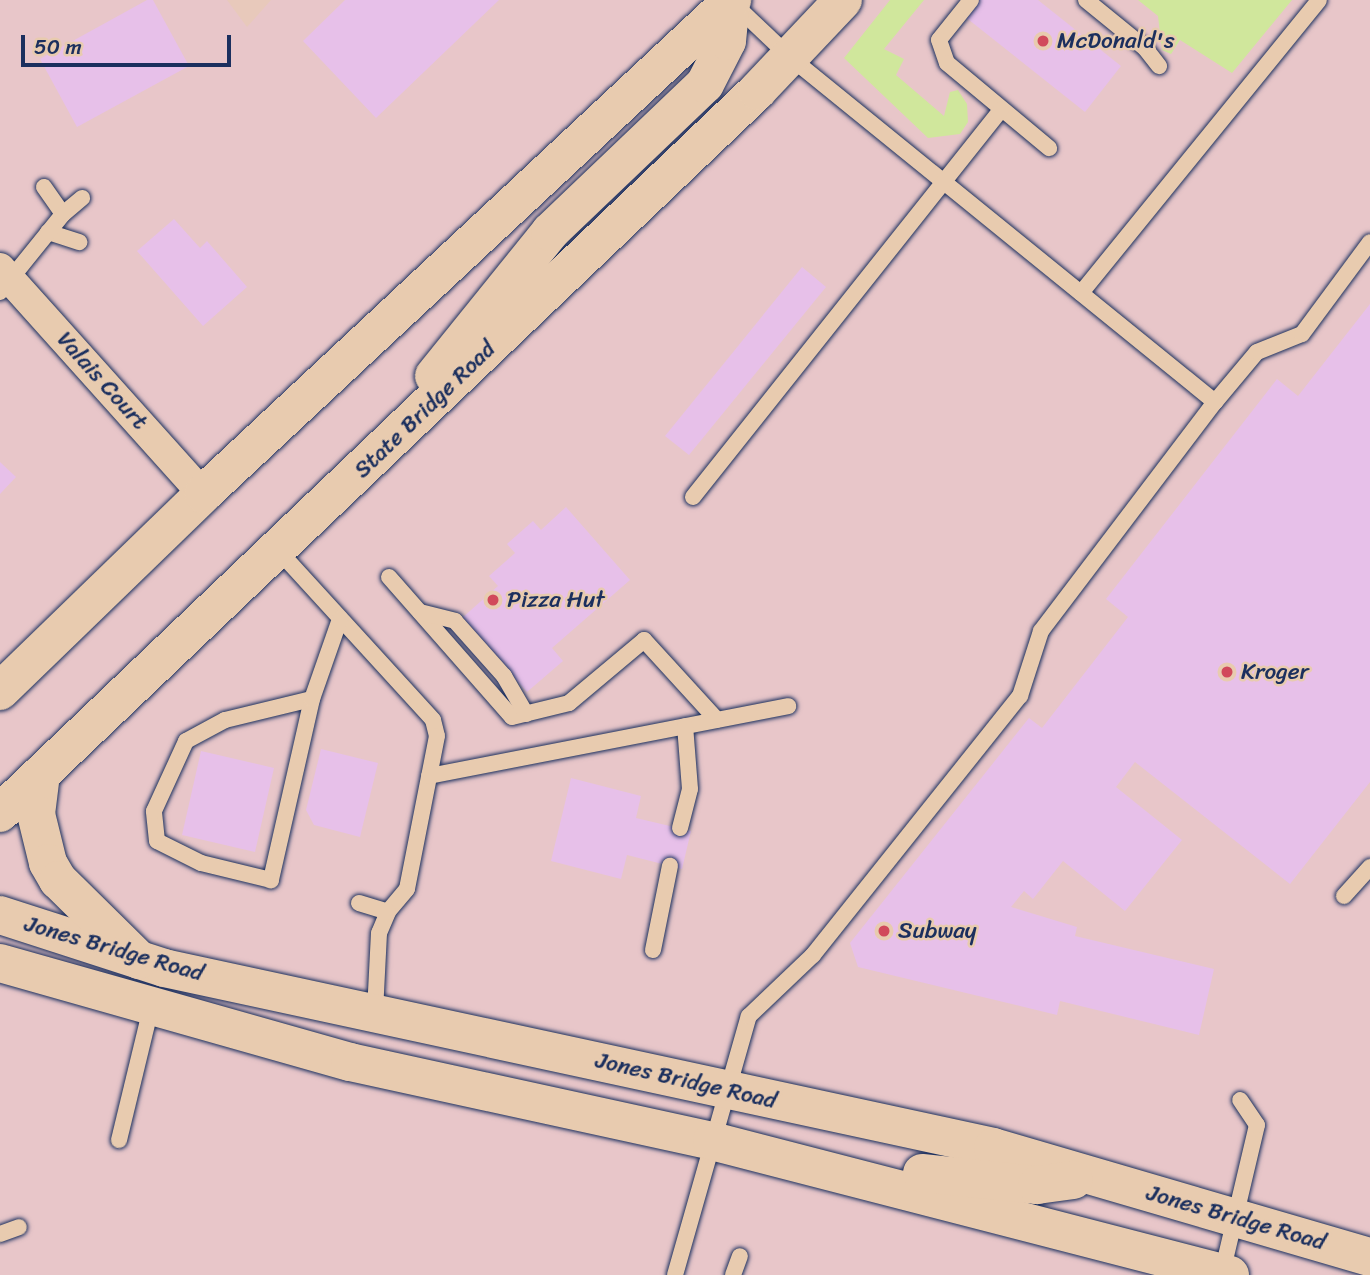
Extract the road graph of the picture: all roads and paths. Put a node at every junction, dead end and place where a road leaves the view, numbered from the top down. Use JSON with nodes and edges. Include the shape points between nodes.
{"nodes":[{"id":1,"x":731,"y":0,"type":"edge"},
{"id":2,"x":805,"y":0,"type":"edge"},
{"id":3,"x":843,"y":0,"type":"edge"},
{"id":4,"x":971,"y":0,"type":"edge"},
{"id":5,"x":1086,"y":0,"type":"edge"},
{"id":6,"x":1319,"y":0,"type":"edge"},
{"id":7,"x":791,"y":58,"type":"junction"},
{"id":8,"x":1160,"y":66,"type":"dead end"},
{"id":9,"x":1001,"y":110,"type":"junction"},
{"id":10,"x":1049,"y":148,"type":"dead end"},
{"id":11,"x":944,"y":182,"type":"junction"},
{"id":12,"x":44,"y":187,"type":"dead end"},
{"id":13,"x":82,"y":198,"type":"dead end"},
{"id":14,"x":63,"y":214,"type":"junction"},
{"id":15,"x":48,"y":232,"type":"junction"},
{"id":16,"x":79,"y":242,"type":"dead end"},
{"id":17,"x":1370,"y":242,"type":"edge"},
{"id":18,"x":4,"y":280,"type":"edge"},
{"id":19,"x":1081,"y":293,"type":"junction"},
{"id":20,"x":1215,"y":401,"type":"junction"},
{"id":21,"x":376,"y":456,"type":"junction"},
{"id":22,"x":203,"y":494,"type":"junction"},
{"id":23,"x":693,"y":497,"type":"dead end"},
{"id":24,"x":278,"y":550,"type":"junction"},
{"id":25,"x":389,"y":577,"type":"dead end"},
{"id":26,"x":340,"y":619,"type":"junction"},
{"id":27,"x":0,"y":691,"type":"edge"},
{"id":28,"x":312,"y":699,"type":"junction"},
{"id":29,"x":788,"y":706,"type":"dead end"},
{"id":30,"x":717,"y":720,"type":"junction"},
{"id":31,"x":685,"y":726,"type":"junction"},
{"id":32,"x":41,"y":774,"type":"junction"},
{"id":33,"x":429,"y":776,"type":"junction"},
{"id":34,"x":0,"y":813,"type":"edge"},
{"id":35,"x":680,"y":828,"type":"dead end"},
{"id":36,"x":670,"y":866,"type":"dead end"},
{"id":37,"x":1370,"y":867,"type":"edge"},
{"id":38,"x":1344,"y":896,"type":"dead end"},
{"id":39,"x":359,"y":903,"type":"dead end"},
{"id":40,"x":388,"y":912,"type":"junction"},
{"id":41,"x":0,"y":915,"type":"edge"},
{"id":42,"x":653,"y":950,"type":"dead end"},
{"id":43,"x":139,"y":960,"type":"junction"},
{"id":44,"x":0,"y":963,"type":"edge"},
{"id":45,"x":151,"y":1008,"type":"junction"},
{"id":46,"x":375,"y":1011,"type":"junction"},
{"id":47,"x":452,"y":1084,"type":"junction"},
{"id":48,"x":726,"y":1090,"type":"junction"},
{"id":49,"x":1240,"y":1100,"type":"dead end"},
{"id":50,"x":119,"y":1140,"type":"dead end"},
{"id":51,"x":712,"y":1141,"type":"junction"},
{"id":52,"x":1093,"y":1177,"type":"junction"},
{"id":53,"x":1238,"y":1219,"type":"junction"},
{"id":54,"x":19,"y":1227,"type":"dead end"},
{"id":55,"x":0,"y":1234,"type":"edge"},
{"id":56,"x":740,"y":1256,"type":"dead end"},
{"id":57,"x":1370,"y":1257,"type":"edge"},
{"id":58,"x":678,"y":1274,"type":"edge"},
{"id":59,"x":1226,"y":1274,"type":"edge"},
{"id":60,"x":733,"y":1275,"type":"edge"}],
"edges":[{"from":1,"to":7,"type":"lane"},
{"from":1,"to":21,"type":"main road","via":[[727,41],[705,84],[550,232],[465,333]]},
{"from":1,"to":22,"type":"main road"},
{"from":2,"to":7,"type":"main road"},
{"from":3,"to":7,"type":"main road","name":"State Bridge Road"},
{"from":4,"to":9,"type":"lane","via":[[939,40],[947,63]]},
{"from":5,"to":8,"type":"lane"},
{"from":6,"to":19,"type":"lane"},
{"from":7,"to":11,"type":"lane"},
{"from":7,"to":21,"type":"main road","name":"State Bridge Road"},
{"from":9,"to":10,"type":"lane"},
{"from":9,"to":11,"type":"lane"},
{"from":11,"to":19,"type":"lane"},
{"from":11,"to":23,"type":"lane"},
{"from":12,"to":14,"type":"lane"},
{"from":13,"to":14,"type":"lane"},
{"from":14,"to":15,"type":"lane"},
{"from":15,"to":16,"type":"lane"},
{"from":15,"to":18,"type":"lane"},
{"from":17,"to":20,"type":"lane","via":[[1302,334],[1257,352]]},
{"from":18,"to":22,"type":"street","name":"Valais Court"},
{"from":19,"to":20,"type":"lane"},
{"from":20,"to":48,"type":"lane","via":[[1041,631],[1020,696],[813,955],[750,1016]]},
{"from":21,"to":24,"type":"main road","name":"State Bridge Road"},
{"from":22,"to":27,"type":"main road"},
{"from":24,"to":26,"type":"lane"},
{"from":24,"to":32,"type":"main road","name":"State Bridge Road"},
{"from":25,"to":30,"type":"lane","via":[[512,717],[569,703],[644,640]]},
{"from":26,"to":28,"type":"lane"},
{"from":26,"to":33,"type":"lane","via":[[433,720],[437,736]]},
{"from":28,"to":28,"type":"lane","via":[[225,720],[186,741],[154,811],[157,841],[201,863],[271,880]]},
{"from":29,"to":30,"type":"lane"},
{"from":30,"to":31,"type":"lane"},
{"from":31,"to":33,"type":"lane"},
{"from":31,"to":35,"type":"lane","via":[[690,789]]},
{"from":32,"to":34,"type":"main road","name":"State Bridge Road"},
{"from":32,"to":43,"type":"main road","via":[[36,814],[48,863],[58,880]]},
{"from":33,"to":40,"type":"lane","via":[[407,889]]},
{"from":36,"to":42,"type":"lane"},
{"from":37,"to":38,"type":"lane"},
{"from":39,"to":40,"type":"lane"},
{"from":40,"to":46,"type":"lane","via":[[374,960]]},
{"from":41,"to":43,"type":"main road","name":"Jones Bridge Road"},
{"from":43,"to":46,"type":"main road","name":"Jones Bridge Road"},
{"from":44,"to":45,"type":"main road","name":"Jones Bridge Road"},
{"from":45,"to":47,"type":"main road","name":"Jones Bridge Road"},
{"from":45,"to":50,"type":"lane"},
{"from":46,"to":48,"type":"main road","name":"Jones Bridge Road"},
{"from":47,"to":48,"type":"main road","via":[[488,1074],[555,1077],[681,1104]]},
{"from":47,"to":51,"type":"main road","name":"Jones Bridge Road"},
{"from":48,"to":51,"type":"lane"},
{"from":48,"to":52,"type":"main road","name":"Jones Bridge Road","via":[[953,1138]]},
{"from":49,"to":53,"type":"lane","via":[[1257,1125]]},
{"from":51,"to":52,"type":"main road","via":[[776,1135],[936,1177],[1037,1185]]},
{"from":51,"to":58,"type":"lane"},
{"from":51,"to":59,"type":"main road","name":"Jones Bridge Road"},
{"from":52,"to":53,"type":"main road","name":"Jones Bridge Road"},
{"from":53,"to":57,"type":"main road","name":"Jones Bridge Road"},
{"from":53,"to":59,"type":"lane"},
{"from":54,"to":55,"type":"lane"},
{"from":56,"to":60,"type":"lane"}]}
